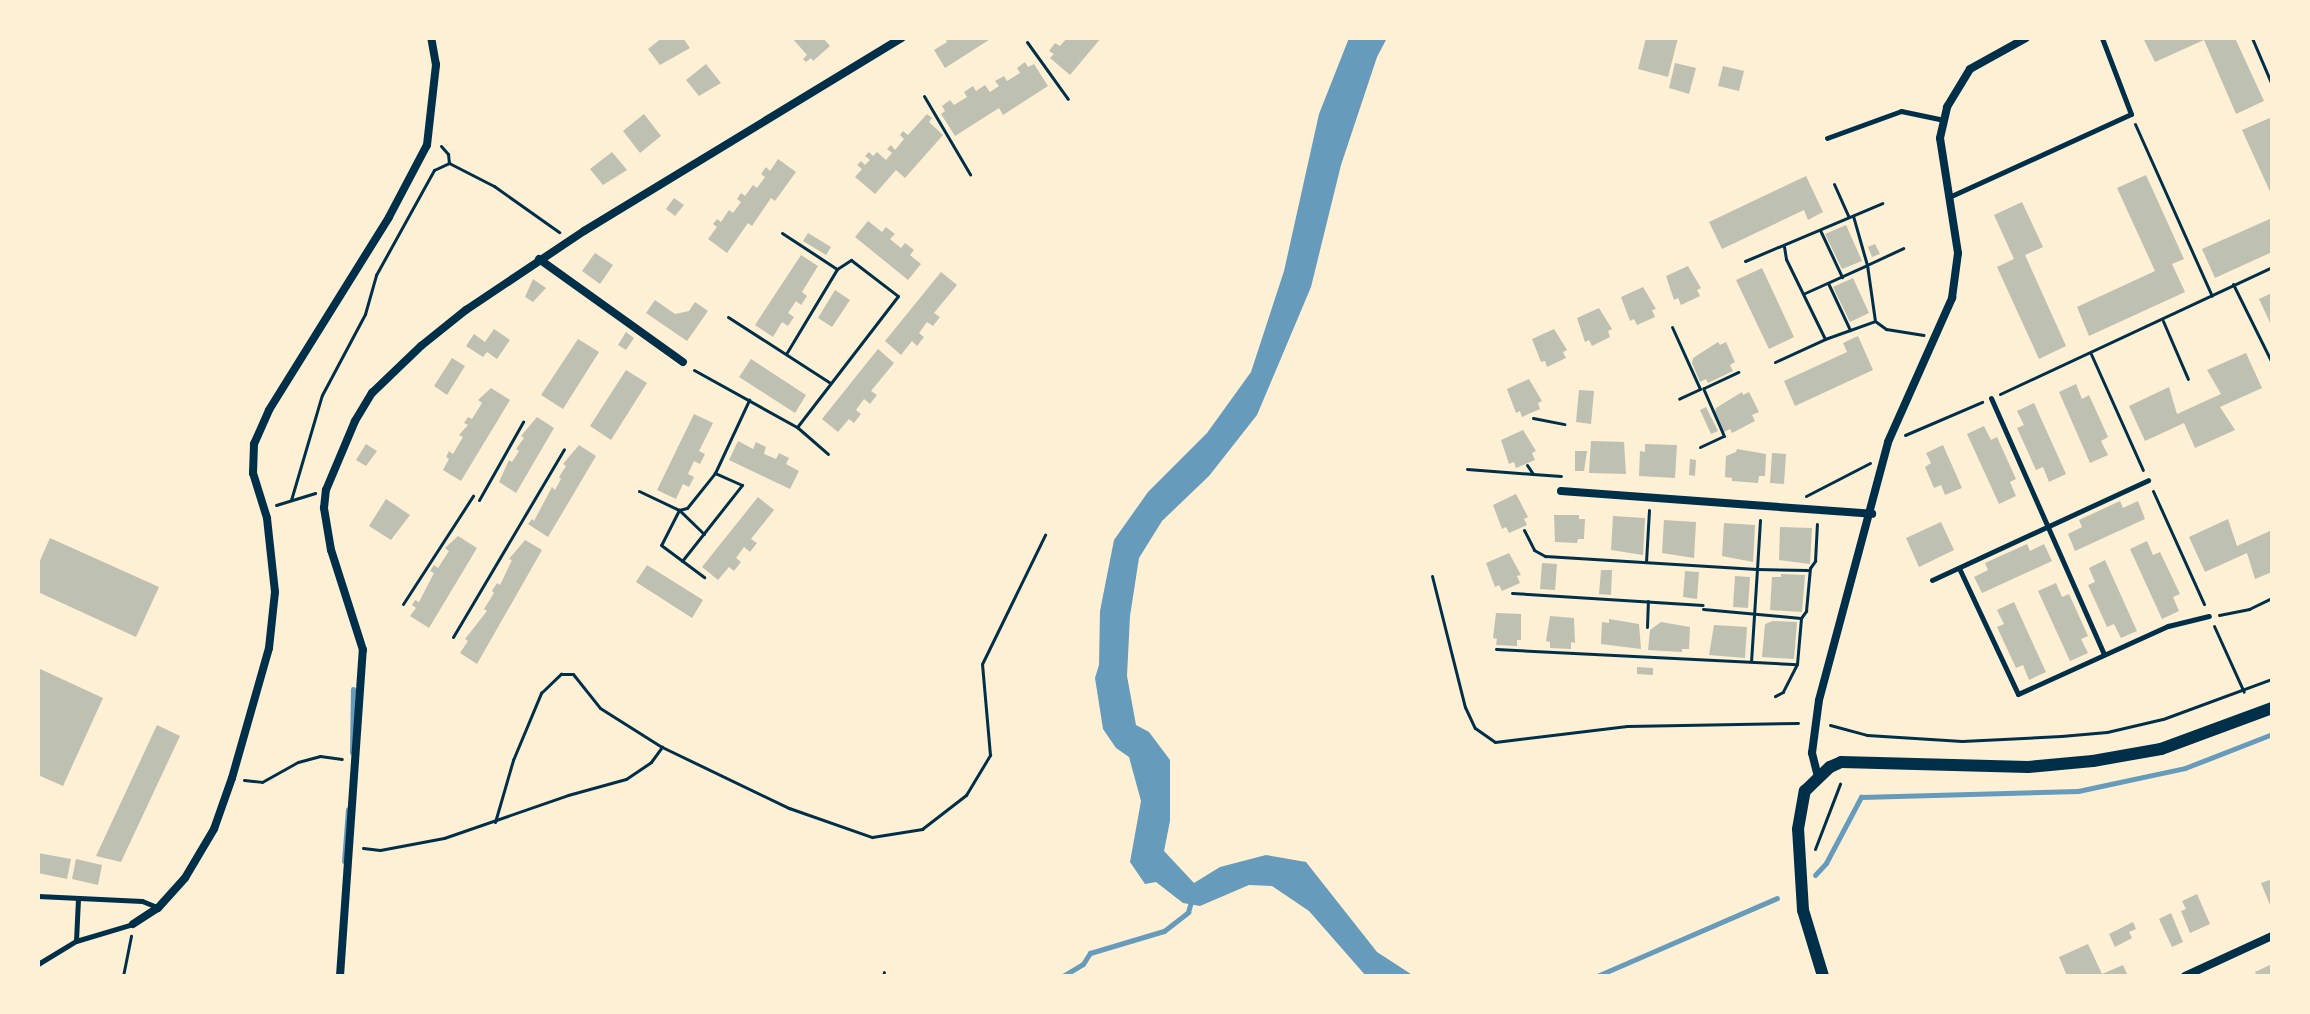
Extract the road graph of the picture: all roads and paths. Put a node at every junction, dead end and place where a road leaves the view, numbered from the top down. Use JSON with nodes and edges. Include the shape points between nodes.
{"nodes":[{"id":1,"x":431,"y":38,"type":"edge"},
{"id":2,"x":902,"y":38,"type":"edge"},
{"id":3,"x":2026,"y":38,"type":"edge"},
{"id":4,"x":2102,"y":38,"type":"edge"},
{"id":5,"x":2252,"y":38,"type":"edge"},
{"id":6,"x":1027,"y":42,"type":"dead end"},
{"id":7,"x":2272,"y":85,"type":"edge"},
{"id":8,"x":924,"y":96,"type":"dead end"},
{"id":9,"x":1068,"y":99,"type":"dead end"},
{"id":10,"x":2131,"y":114,"type":"junction"},
{"id":11,"x":1944,"y":120,"type":"junction"},
{"id":12,"x":1827,"y":138,"type":"dead end"},
{"id":13,"x":970,"y":174,"type":"dead end"},
{"id":14,"x":1834,"y":184,"type":"dead end"},
{"id":15,"x":1948,"y":197,"type":"junction"},
{"id":16,"x":1882,"y":203,"type":"dead end"},
{"id":17,"x":1851,"y":216,"type":"junction"},
{"id":18,"x":1820,"y":230,"type":"junction"},
{"id":19,"x":782,"y":233,"type":"dead end"},
{"id":20,"x":562,"y":234,"type":"dead end"},
{"id":21,"x":1784,"y":246,"type":"junction"},
{"id":22,"x":1903,"y":248,"type":"dead end"},
{"id":23,"x":539,"y":259,"type":"junction"},
{"id":24,"x":1745,"y":261,"type":"dead end"},
{"id":25,"x":1867,"y":265,"type":"junction"},
{"id":26,"x":2272,"y":267,"type":"edge"},
{"id":27,"x":837,"y":269,"type":"junction"},
{"id":28,"x":1842,"y":277,"type":"junction"},
{"id":29,"x":1828,"y":283,"type":"junction"},
{"id":30,"x":2233,"y":284,"type":"junction"},
{"id":31,"x":1805,"y":293,"type":"junction"},
{"id":32,"x":2212,"y":296,"type":"junction"},
{"id":33,"x":728,"y":317,"type":"dead end"},
{"id":34,"x":1875,"y":321,"type":"junction"},
{"id":35,"x":2163,"y":321,"type":"junction"},
{"id":36,"x":1672,"y":327,"type":"dead end"},
{"id":37,"x":1850,"y":330,"type":"junction"},
{"id":38,"x":1825,"y":339,"type":"junction"},
{"id":39,"x":1935,"y":340,"type":"junction"},
{"id":40,"x":786,"y":354,"type":"junction"},
{"id":41,"x":2091,"y":354,"type":"junction"},
{"id":42,"x":683,"y":362,"type":"dead end"},
{"id":43,"x":1775,"y":362,"type":"dead end"},
{"id":44,"x":2272,"y":363,"type":"edge"},
{"id":45,"x":694,"y":370,"type":"dead end"},
{"id":46,"x":1738,"y":372,"type":"dead end"},
{"id":47,"x":2188,"y":379,"type":"dead end"},
{"id":48,"x":830,"y":382,"type":"junction"},
{"id":49,"x":1702,"y":389,"type":"junction"},
{"id":50,"x":1991,"y":398,"type":"junction"},
{"id":51,"x":1679,"y":399,"type":"dead end"},
{"id":52,"x":749,"y":400,"type":"junction"},
{"id":53,"x":1533,"y":418,"type":"dead end"},
{"id":54,"x":523,"y":422,"type":"dead end"},
{"id":55,"x":1564,"y":424,"type":"dead end"},
{"id":56,"x":797,"y":427,"type":"junction"},
{"id":57,"x":1888,"y":442,"type":"junction"},
{"id":58,"x":1700,"y":447,"type":"dead end"},
{"id":59,"x":564,"y":449,"type":"dead end"},
{"id":60,"x":828,"y":454,"type":"dead end"},
{"id":61,"x":1885,"y":457,"type":"junction"},
{"id":62,"x":1527,"y":465,"type":"dead end"},
{"id":63,"x":1467,"y":469,"type":"dead end"},
{"id":64,"x":715,"y":473,"type":"junction"},
{"id":65,"x":1533,"y":474,"type":"junction"},
{"id":66,"x":1561,"y":476,"type":"dead end"},
{"id":67,"x":2148,"y":480,"type":"junction"},
{"id":68,"x":326,"y":490,"type":"junction"},
{"id":69,"x":639,"y":491,"type":"dead end"},
{"id":70,"x":1561,"y":491,"type":"dead end"},
{"id":71,"x":473,"y":496,"type":"dead end"},
{"id":72,"x":1649,"y":497,"type":"junction"},
{"id":73,"x":291,"y":500,"type":"junction"},
{"id":74,"x":479,"y":500,"type":"dead end"},
{"id":75,"x":1761,"y":504,"type":"junction"},
{"id":76,"x":1786,"y":506,"type":"junction"},
{"id":77,"x":265,"y":509,"type":"junction"},
{"id":78,"x":1818,"y":509,"type":"junction"},
{"id":79,"x":679,"y":510,"type":"junction"},
{"id":80,"x":1872,"y":514,"type":"junction"},
{"id":81,"x":2048,"y":526,"type":"junction"},
{"id":82,"x":1524,"y":530,"type":"dead end"},
{"id":83,"x":704,"y":534,"type":"junction"},
{"id":84,"x":1045,"y":535,"type":"dead end"},
{"id":85,"x":682,"y":561,"type":"junction"},
{"id":86,"x":1646,"y":562,"type":"junction"},
{"id":87,"x":1959,"y":568,"type":"junction"},
{"id":88,"x":1757,"y":569,"type":"junction"},
{"id":89,"x":1809,"y":570,"type":"junction"},
{"id":90,"x":1432,"y":576,"type":"dead end"},
{"id":91,"x":704,"y":577,"type":"dead end"},
{"id":92,"x":1932,"y":580,"type":"dead end"},
{"id":93,"x":1512,"y":593,"type":"dead end"},
{"id":94,"x":2272,"y":598,"type":"edge"},
{"id":95,"x":1648,"y":601,"type":"junction"},
{"id":96,"x":403,"y":604,"type":"dead end"},
{"id":97,"x":1754,"y":615,"type":"junction"},
{"id":98,"x":2209,"y":616,"type":"junction"},
{"id":99,"x":1801,"y":618,"type":"junction"},
{"id":100,"x":1647,"y":627,"type":"dead end"},
{"id":101,"x":453,"y":637,"type":"dead end"},
{"id":102,"x":1496,"y":649,"type":"dead end"},
{"id":103,"x":2104,"y":654,"type":"junction"},
{"id":104,"x":1751,"y":662,"type":"junction"},
{"id":105,"x":1797,"y":664,"type":"junction"},
{"id":106,"x":2272,"y":679,"type":"edge"},
{"id":107,"x":2244,"y":692,"type":"junction"},
{"id":108,"x":1775,"y":696,"type":"dead end"},
{"id":109,"x":2272,"y":708,"type":"edge"},
{"id":110,"x":1798,"y":723,"type":"dead end"},
{"id":111,"x":1830,"y":725,"type":"dead end"},
{"id":112,"x":662,"y":747,"type":"junction"},
{"id":113,"x":357,"y":761,"type":"junction"},
{"id":114,"x":1818,"y":777,"type":"junction"},
{"id":115,"x":232,"y":778,"type":"junction"},
{"id":116,"x":1840,"y":784,"type":"dead end"},
{"id":117,"x":495,"y":822,"type":"junction"},
{"id":118,"x":351,"y":847,"type":"junction"},
{"id":119,"x":1800,"y":882,"type":"junction"},
{"id":120,"x":38,"y":896,"type":"edge"},
{"id":121,"x":78,"y":898,"type":"junction"},
{"id":122,"x":158,"y":908,"type":"junction"},
{"id":123,"x":133,"y":924,"type":"junction"},
{"id":124,"x":2272,"y":936,"type":"edge"},
{"id":125,"x":76,"y":941,"type":"junction"},
{"id":126,"x":38,"y":964,"type":"edge"},
{"id":127,"x":2188,"y":975,"type":"edge"},
{"id":128,"x":123,"y":976,"type":"edge"},
{"id":129,"x":340,"y":976,"type":"edge"},
{"id":130,"x":1823,"y":976,"type":"edge"}],
"edges":[{"from":1,"to":77,"type":"street","via":[[436,65],[427,145],[389,217],[269,410],[254,444],[253,473]]},
{"from":2,"to":23,"type":"street"},
{"from":3,"to":11,"type":"street","via":[[1970,69],[1951,97]]},
{"from":4,"to":10,"type":"lane"},
{"from":5,"to":7,"type":"path"},
{"from":6,"to":9,"type":"path"},
{"from":8,"to":13,"type":"path"},
{"from":10,"to":15,"type":"lane"},
{"from":10,"to":32,"type":"path"},
{"from":11,"to":12,"type":"lane","via":[[1901,111]]},
{"from":11,"to":15,"type":"street","via":[[1941,153]]},
{"from":14,"to":17,"type":"path"},
{"from":15,"to":39,"type":"street","via":[[1958,253],[1952,298]]},
{"from":16,"to":17,"type":"path"},
{"from":17,"to":18,"type":"path"},
{"from":17,"to":25,"type":"path"},
{"from":18,"to":21,"type":"path"},
{"from":18,"to":28,"type":"path"},
{"from":19,"to":27,"type":"path"},
{"from":20,"to":73,"type":"path","via":[[494,186],[449,163],[434,170],[376,275],[365,314],[322,395]]},
{"from":21,"to":24,"type":"path"},
{"from":21,"to":31,"type":"path"},
{"from":22,"to":25,"type":"path"},
{"from":23,"to":42,"type":"street"},
{"from":23,"to":68,"type":"street","via":[[421,346],[372,393]]},
{"from":25,"to":28,"type":"path"},
{"from":25,"to":34,"type":"path"},
{"from":26,"to":30,"type":"path"},
{"from":27,"to":40,"type":"path"},
{"from":27,"to":48,"type":"path","via":[[851,260],[898,296]]},
{"from":28,"to":29,"type":"path"},
{"from":29,"to":31,"type":"path"},
{"from":29,"to":37,"type":"path"},
{"from":30,"to":32,"type":"path"},
{"from":30,"to":44,"type":"path"},
{"from":31,"to":38,"type":"path"},
{"from":32,"to":35,"type":"path"},
{"from":33,"to":40,"type":"path"},
{"from":34,"to":37,"type":"path"},
{"from":34,"to":39,"type":"path","via":[[1886,329]]},
{"from":35,"to":41,"type":"path"},
{"from":35,"to":47,"type":"path"},
{"from":36,"to":49,"type":"path"},
{"from":37,"to":38,"type":"path"},
{"from":38,"to":43,"type":"path"},
{"from":39,"to":57,"type":"street"},
{"from":40,"to":48,"type":"path"},
{"from":41,"to":50,"type":"path"},
{"from":41,"to":67,"type":"path"},
{"from":45,"to":52,"type":"path"},
{"from":46,"to":49,"type":"path"},
{"from":48,"to":56,"type":"path"},
{"from":49,"to":51,"type":"path"},
{"from":49,"to":58,"type":"path","via":[[1724,436]]},
{"from":50,"to":57,"type":"path"},
{"from":50,"to":81,"type":"lane"},
{"from":52,"to":56,"type":"path"},
{"from":52,"to":64,"type":"path"},
{"from":53,"to":55,"type":"path"},
{"from":54,"to":74,"type":"path"},
{"from":56,"to":60,"type":"path"},
{"from":57,"to":61,"type":"street"},
{"from":59,"to":101,"type":"path"},
{"from":61,"to":76,"type":"path"},
{"from":61,"to":80,"type":"street"},
{"from":62,"to":65,"type":"path"},
{"from":63,"to":65,"type":"path"},
{"from":64,"to":79,"type":"path","via":[[687,508]]},
{"from":64,"to":83,"type":"path","via":[[742,485]]},
{"from":65,"to":66,"type":"path"},
{"from":67,"to":81,"type":"lane"},
{"from":67,"to":98,"type":"path"},
{"from":68,"to":73,"type":"path"},
{"from":68,"to":113,"type":"street","via":[[331,550],[363,650]]},
{"from":69,"to":79,"type":"path"},
{"from":70,"to":72,"type":"street"},
{"from":71,"to":96,"type":"path"},
{"from":72,"to":75,"type":"street"},
{"from":72,"to":86,"type":"path"},
{"from":73,"to":77,"type":"path"},
{"from":75,"to":76,"type":"street"},
{"from":75,"to":88,"type":"path"},
{"from":76,"to":78,"type":"street"},
{"from":77,"to":115,"type":"street","via":[[275,592],[269,648]]},
{"from":78,"to":80,"type":"street"},
{"from":78,"to":89,"type":"path","via":[[1815,561]]},
{"from":79,"to":83,"type":"path"},
{"from":79,"to":85,"type":"path","via":[[661,545]]},
{"from":80,"to":114,"type":"street","via":[[1819,700],[1812,753]]},
{"from":81,"to":87,"type":"lane"},
{"from":81,"to":103,"type":"lane"},
{"from":82,"to":86,"type":"path","via":[[1534,550],[1545,556]]},
{"from":83,"to":85,"type":"path"},
{"from":84,"to":112,"type":"path","via":[[982,664],[990,755],[966,795],[922,829],[872,837],[789,808]]},
{"from":85,"to":91,"type":"path"},
{"from":86,"to":88,"type":"path"},
{"from":87,"to":92,"type":"lane"},
{"from":87,"to":103,"type":"lane","via":[[2018,694]]},
{"from":88,"to":89,"type":"path"},
{"from":88,"to":97,"type":"path"},
{"from":89,"to":99,"type":"path"},
{"from":90,"to":110,"type":"path","via":[[1465,707],[1475,728],[1495,742],[1627,726]]},
{"from":93,"to":95,"type":"path"},
{"from":94,"to":98,"type":"path","via":[[2249,609]]},
{"from":95,"to":97,"type":"path"},
{"from":95,"to":100,"type":"path"},
{"from":97,"to":99,"type":"path"},
{"from":97,"to":104,"type":"path"},
{"from":98,"to":103,"type":"lane","via":[[2168,626]]},
{"from":98,"to":107,"type":"path"},
{"from":99,"to":105,"type":"path"},
{"from":102,"to":104,"type":"path"},
{"from":104,"to":105,"type":"path"},
{"from":105,"to":108,"type":"path","via":[[1783,692]]},
{"from":106,"to":107,"type":"path"},
{"from":107,"to":111,"type":"path","via":[[2107,732],[2049,737],[1962,741],[1867,735]]},
{"from":109,"to":114,"type":"street","via":[[2161,749],[2093,761],[2028,767],[1841,762]]},
{"from":112,"to":117,"type":"path","via":[[626,779]]},
{"from":112,"to":117,"type":"path","via":[[600,708],[573,674],[561,674],[541,693]]},
{"from":113,"to":115,"type":"path","via":[[320,756],[262,782]]},
{"from":113,"to":118,"type":"street"},
{"from":114,"to":119,"type":"street","via":[[1805,791],[1800,814]]},
{"from":115,"to":122,"type":"street","via":[[214,829],[185,878]]},
{"from":116,"to":119,"type":"path"},
{"from":117,"to":118,"type":"path","via":[[411,845]]},
{"from":118,"to":129,"type":"street"},
{"from":119,"to":130,"type":"street"},
{"from":120,"to":121,"type":"lane"},
{"from":121,"to":122,"type":"lane","via":[[142,901]]},
{"from":121,"to":125,"type":"lane"},
{"from":122,"to":123,"type":"street"},
{"from":123,"to":125,"type":"lane"},
{"from":123,"to":128,"type":"path"},
{"from":124,"to":127,"type":"street"},
{"from":125,"to":126,"type":"lane"}]}
